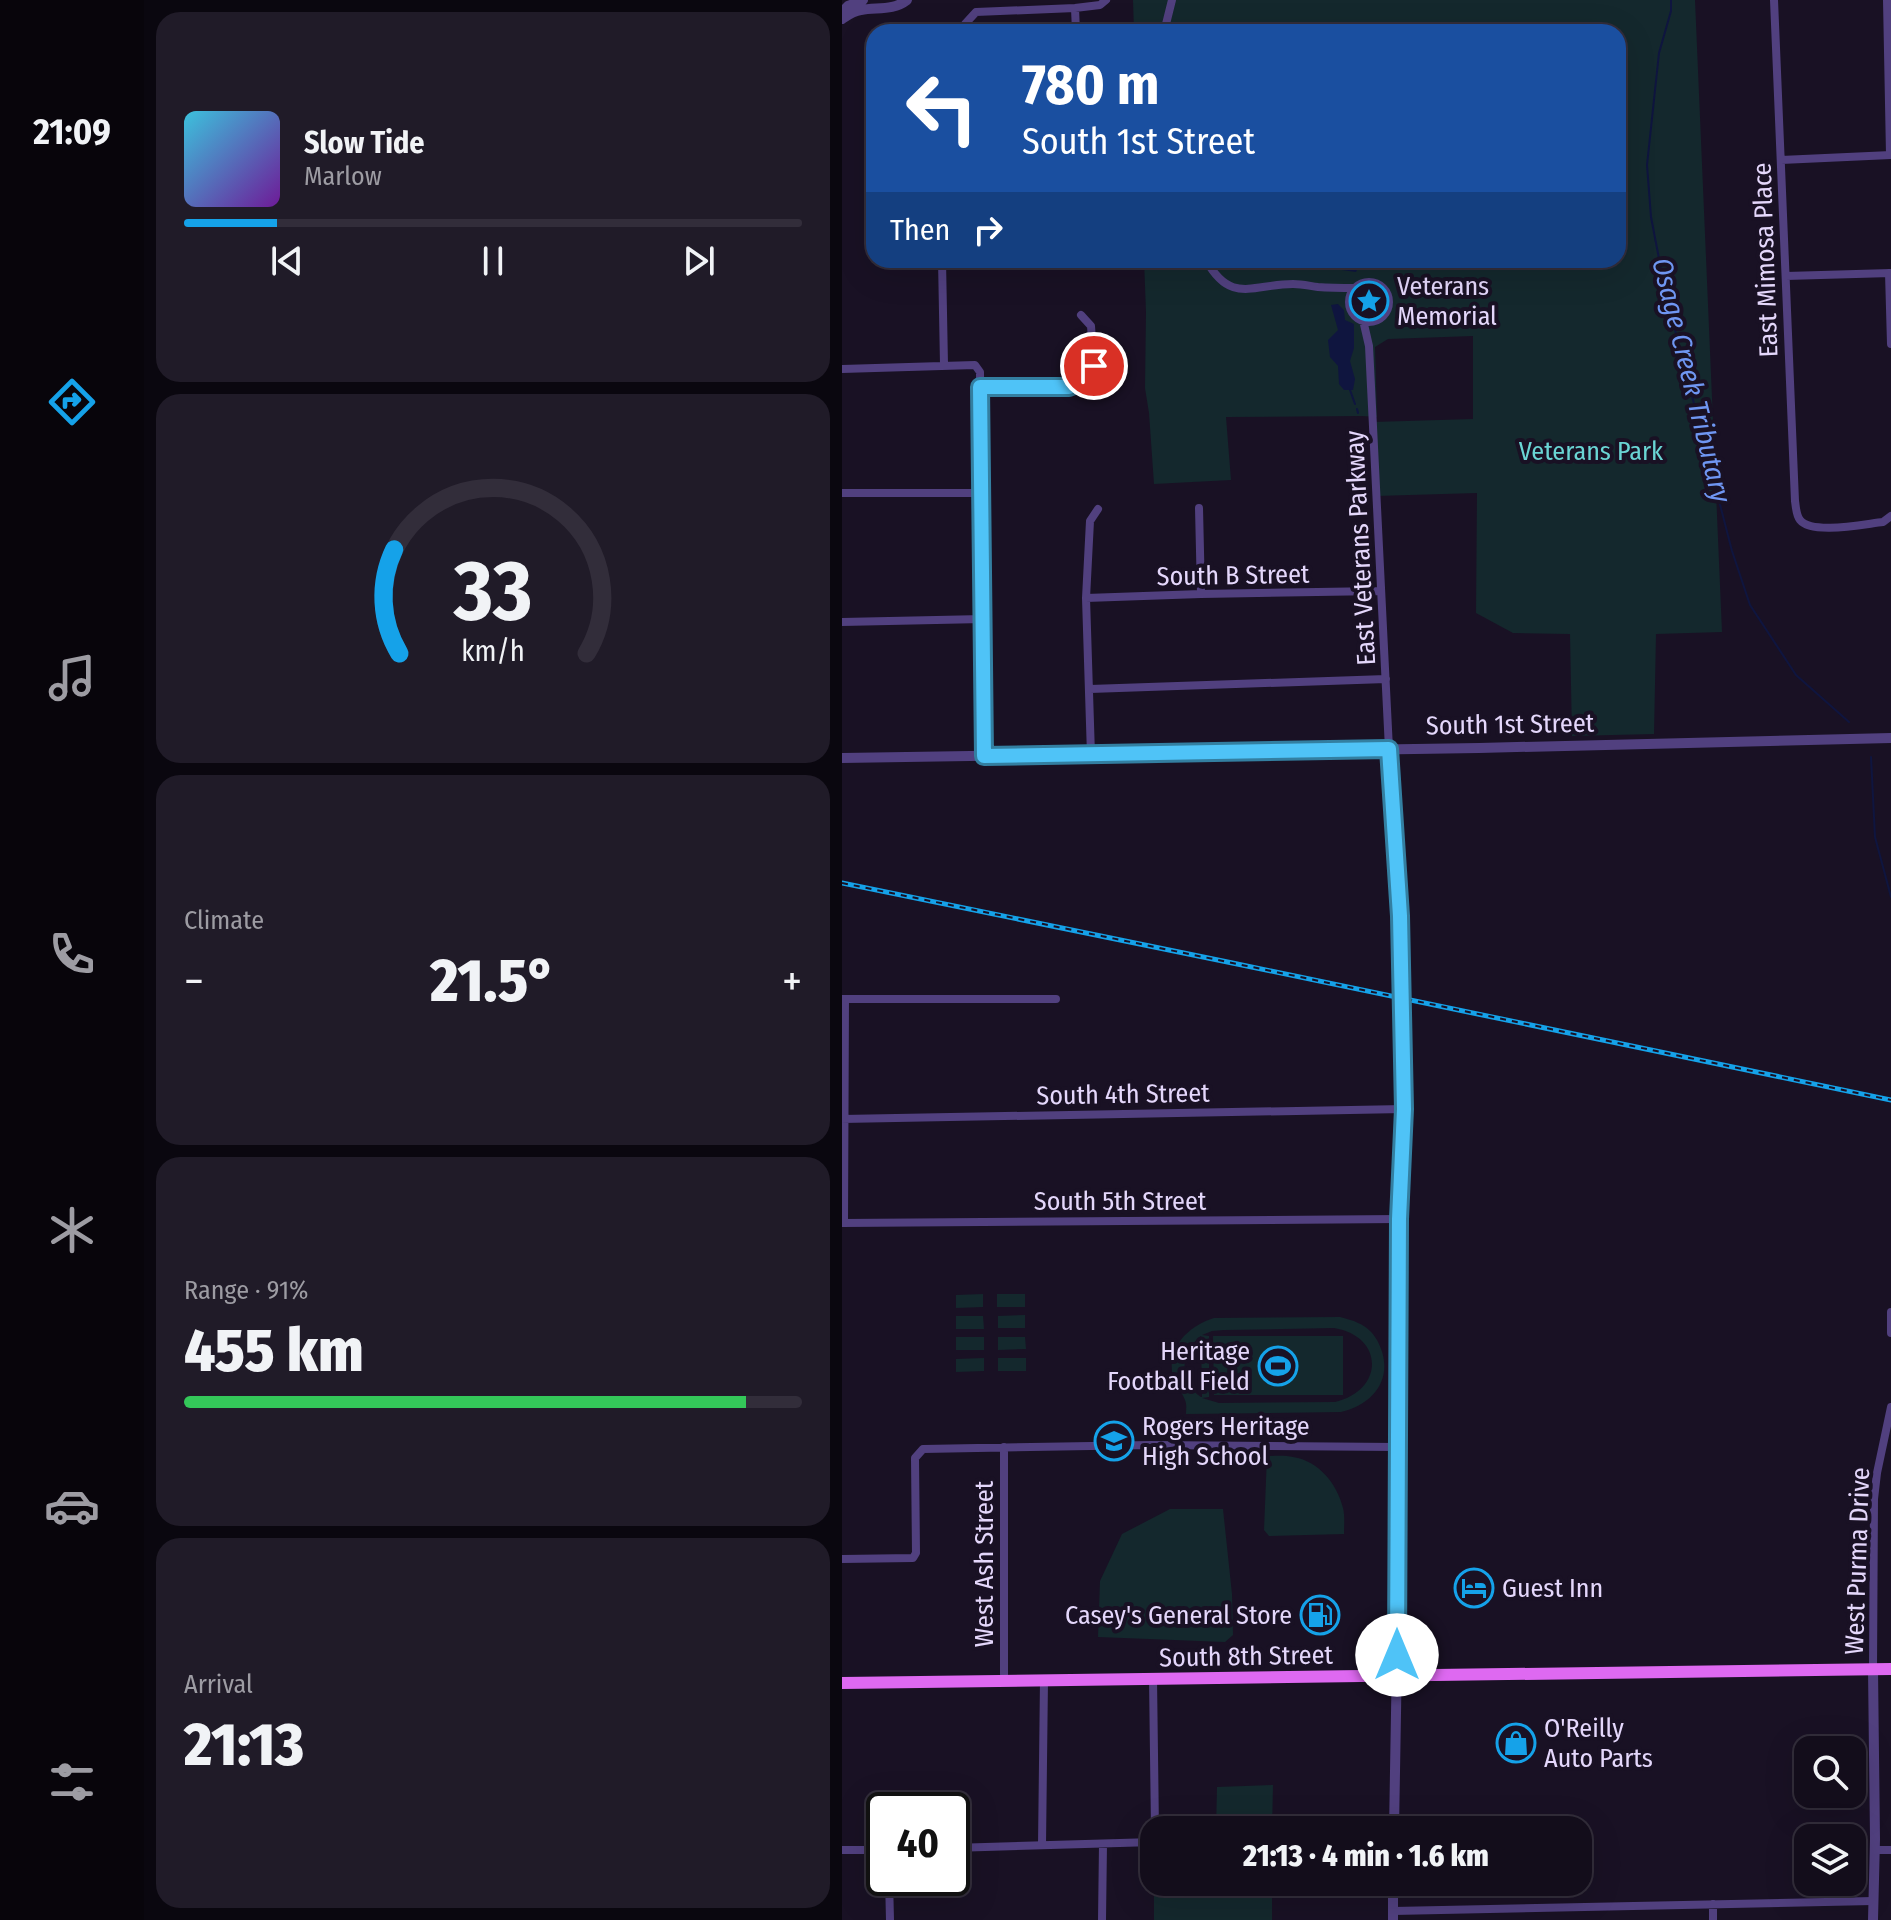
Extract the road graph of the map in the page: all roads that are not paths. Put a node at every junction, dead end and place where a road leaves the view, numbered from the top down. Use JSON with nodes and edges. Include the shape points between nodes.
{"nodes":[{"id":1,"x":863,"y":0,"type":"edge"},
{"id":2,"x":907,"y":0,"type":"edge"},
{"id":3,"x":1106,"y":0,"type":"edge"},
{"id":4,"x":1172,"y":0,"type":"edge"},
{"id":5,"x":1774,"y":0,"type":"edge"},
{"id":6,"x":1887,"y":0,"type":"edge"},
{"id":7,"x":1075,"y":8,"type":"junction"},
{"id":8,"x":842,"y":12,"type":"edge"},
{"id":9,"x":842,"y":19,"type":"edge"},
{"id":10,"x":968,"y":24,"type":"edge"},
{"id":11,"x":1076,"y":24,"type":"edge"},
{"id":12,"x":1166,"y":24,"type":"edge"},
{"id":13,"x":1890,"y":42,"type":"edge"},
{"id":14,"x":1890,"y":155,"type":"edge"},
{"id":15,"x":1781,"y":160,"type":"junction"},
{"id":16,"x":942,"y":268,"type":"edge"},
{"id":17,"x":1211,"y":268,"type":"edge"},
{"id":18,"x":1890,"y":273,"type":"edge"},
{"id":19,"x":1786,"y":276,"type":"junction"},
{"id":20,"x":1356,"y":288,"type":"junction"},
{"id":21,"x":1340,"y":290,"type":"junction"},
{"id":22,"x":1350,"y":305,"type":"junction"},
{"id":23,"x":1081,"y":315,"type":"dead end"},
{"id":24,"x":1380,"y":318,"type":"junction"},
{"id":25,"x":1363,"y":320,"type":"junction"},
{"id":26,"x":1891,"y":344,"type":"edge"},
{"id":27,"x":1369,"y":346,"type":"junction"},
{"id":28,"x":944,"y":365,"type":"junction"},
{"id":29,"x":842,"y":369,"type":"edge"},
{"id":30,"x":980,"y":387,"type":"junction"},
{"id":31,"x":842,"y":493,"type":"edge"},
{"id":32,"x":980,"y":493,"type":"junction"},
{"id":33,"x":1199,"y":508,"type":"dead end"},
{"id":34,"x":1098,"y":509,"type":"dead end"},
{"id":35,"x":1891,"y":516,"type":"edge"},
{"id":36,"x":1380,"y":591,"type":"junction"},
{"id":37,"x":1201,"y":594,"type":"junction"},
{"id":38,"x":1086,"y":598,"type":"junction"},
{"id":39,"x":983,"y":619,"type":"junction"},
{"id":40,"x":842,"y":622,"type":"edge"},
{"id":41,"x":1386,"y":679,"type":"junction"},
{"id":42,"x":1090,"y":689,"type":"junction"},
{"id":43,"x":1891,"y":738,"type":"edge"},
{"id":44,"x":1389,"y":749,"type":"junction"},
{"id":45,"x":1091,"y":755,"type":"junction"},
{"id":46,"x":984,"y":756,"type":"junction"},
{"id":47,"x":842,"y":758,"type":"edge"},
{"id":48,"x":844,"y":999,"type":"edge"},
{"id":49,"x":1056,"y":999,"type":"dead end"},
{"id":50,"x":1404,"y":1109,"type":"junction"},
{"id":51,"x":843,"y":1119,"type":"edge"},
{"id":52,"x":1399,"y":1219,"type":"junction"},
{"id":53,"x":843,"y":1223,"type":"edge"},
{"id":54,"x":1891,"y":1312,"type":"edge"},
{"id":55,"x":1891,"y":1333,"type":"edge"},
{"id":56,"x":1891,"y":1407,"type":"edge"},
{"id":57,"x":1004,"y":1447,"type":"junction"},
{"id":58,"x":1397,"y":1447,"type":"junction"},
{"id":59,"x":842,"y":1559,"type":"edge"},
{"id":60,"x":1873,"y":1669,"type":"junction"},
{"id":61,"x":1891,"y":1669,"type":"edge"},
{"id":62,"x":1395,"y":1676,"type":"junction"},
{"id":63,"x":1153,"y":1678,"type":"junction"},
{"id":64,"x":1004,"y":1680,"type":"junction"},
{"id":65,"x":1044,"y":1680,"type":"junction"},
{"id":66,"x":842,"y":1683,"type":"edge"},
{"id":67,"x":1155,"y":1816,"type":"edge"},
{"id":68,"x":1394,"y":1816,"type":"edge"},
{"id":69,"x":1140,"y":1843,"type":"edge"},
{"id":70,"x":1103,"y":1844,"type":"junction"},
{"id":71,"x":1042,"y":1845,"type":"junction"},
{"id":72,"x":970,"y":1847,"type":"edge"},
{"id":73,"x":842,"y":1850,"type":"edge"},
{"id":74,"x":866,"y":1850,"type":"edge"},
{"id":75,"x":1875,"y":1850,"type":"junction"},
{"id":76,"x":1891,"y":1850,"type":"edge"},
{"id":77,"x":889,"y":1896,"type":"edge"},
{"id":78,"x":1873,"y":1901,"type":"junction"},
{"id":79,"x":1713,"y":1904,"type":"junction"},
{"id":80,"x":1393,"y":1915,"type":"edge"},
{"id":81,"x":890,"y":1920,"type":"edge"},
{"id":82,"x":1102,"y":1920,"type":"edge"},
{"id":83,"x":1713,"y":1920,"type":"edge"},
{"id":84,"x":1873,"y":1920,"type":"edge"}],
"edges":[{"from":1,"to":8,"type":"street"},
{"from":2,"to":9,"type":"street","via":[[890,8],[855,11]]},
{"from":3,"to":7,"type":"street"},
{"from":4,"to":12,"type":"street"},
{"from":5,"to":15,"type":"street","name":"East Mimosa Place"},
{"from":6,"to":13,"type":"street"},
{"from":7,"to":10,"type":"street","via":[[976,12]]},
{"from":7,"to":11,"type":"street"},
{"from":13,"to":14,"type":"street"},
{"from":14,"to":15,"type":"street"},
{"from":15,"to":19,"type":"street","name":"East Mimosa Place"},
{"from":16,"to":28,"type":"street"},
{"from":17,"to":21,"type":"street","via":[[1221,283],[1240,289],[1295,284]]},
{"from":18,"to":19,"type":"street"},
{"from":18,"to":26,"type":"street"},
{"from":19,"to":35,"type":"street","name":"East Mimosa Place","via":[[1798,518],[1819,528],[1883,522]]},
{"from":20,"to":21,"type":"street"},
{"from":20,"to":22,"type":"street"},
{"from":20,"to":24,"type":"street","name":"East Veterans Parkway","via":[[1371,282],[1385,290],[1388,307]]},
{"from":21,"to":22,"type":"street","name":"East Veterans Parkway"},
{"from":22,"to":25,"type":"street","name":"East Veterans Parkway"},
{"from":23,"to":30,"type":"street","via":[[1091,326],[1094,366],[1087,380],[1069,387]]},
{"from":24,"to":25,"type":"street"},
{"from":24,"to":27,"type":"street","name":"East Veterans Parkway"},
{"from":25,"to":27,"type":"street","name":"East Veterans Parkway"},
{"from":27,"to":36,"type":"street","name":"East Veterans Parkway"},
{"from":28,"to":29,"type":"street"},
{"from":28,"to":30,"type":"street","via":[[975,365]]},
{"from":30,"to":32,"type":"street"},
{"from":31,"to":32,"type":"street"},
{"from":32,"to":39,"type":"street"},
{"from":33,"to":37,"type":"street"},
{"from":34,"to":38,"type":"street","via":[[1090,521]]},
{"from":36,"to":37,"type":"street","name":"South B Street"},
{"from":36,"to":41,"type":"street","name":"East Veterans Parkway"},
{"from":37,"to":38,"type":"street","name":"South B Street"},
{"from":38,"to":42,"type":"street"},
{"from":39,"to":40,"type":"street"},
{"from":39,"to":46,"type":"street"},
{"from":41,"to":42,"type":"street"},
{"from":41,"to":44,"type":"street","name":"East Veterans Parkway"},
{"from":42,"to":45,"type":"street"},
{"from":43,"to":44,"type":"street","name":"South 1st Street"},
{"from":44,"to":45,"type":"street","name":"South 1st Street"},
{"from":44,"to":50,"type":"street"},
{"from":45,"to":46,"type":"street","name":"South 1st Street"},
{"from":46,"to":47,"type":"street","name":"South 1st Street"},
{"from":48,"to":49,"type":"street"},
{"from":48,"to":51,"type":"street"},
{"from":50,"to":51,"type":"street","name":"South 4th Street"},
{"from":50,"to":52,"type":"street"},
{"from":51,"to":53,"type":"street"},
{"from":52,"to":53,"type":"street","name":"South 5th Street"},
{"from":52,"to":58,"type":"street"},
{"from":54,"to":55,"type":"street"},
{"from":56,"to":60,"type":"street","name":"West Purma Drive","via":[[1874,1499]]},
{"from":57,"to":58,"type":"street"},
{"from":57,"to":59,"type":"street","via":[[923,1449],[915,1458],[913,1558]]},
{"from":57,"to":64,"type":"street","name":"West Ash Street"},
{"from":58,"to":62,"type":"street"},
{"from":60,"to":61,"type":"main road","name":"South 8th Street"},
{"from":60,"to":62,"type":"main road","name":"South 8th Street"},
{"from":60,"to":75,"type":"street"},
{"from":62,"to":63,"type":"main road","name":"South 8th Street"},
{"from":62,"to":68,"type":"street"},
{"from":63,"to":65,"type":"main road","name":"South 8th Street"},
{"from":63,"to":67,"type":"street"},
{"from":64,"to":65,"type":"main road","name":"South 8th Street"},
{"from":64,"to":66,"type":"main road","name":"South 8th Street"},
{"from":65,"to":71,"type":"street"},
{"from":69,"to":70,"type":"street"},
{"from":70,"to":71,"type":"street"},
{"from":70,"to":82,"type":"street"},
{"from":71,"to":72,"type":"street"},
{"from":73,"to":74,"type":"street"},
{"from":75,"to":76,"type":"street"},
{"from":75,"to":78,"type":"street"},
{"from":77,"to":81,"type":"street"},
{"from":78,"to":79,"type":"street"},
{"from":78,"to":84,"type":"street"},
{"from":79,"to":80,"type":"street"},
{"from":79,"to":83,"type":"street"}]}
